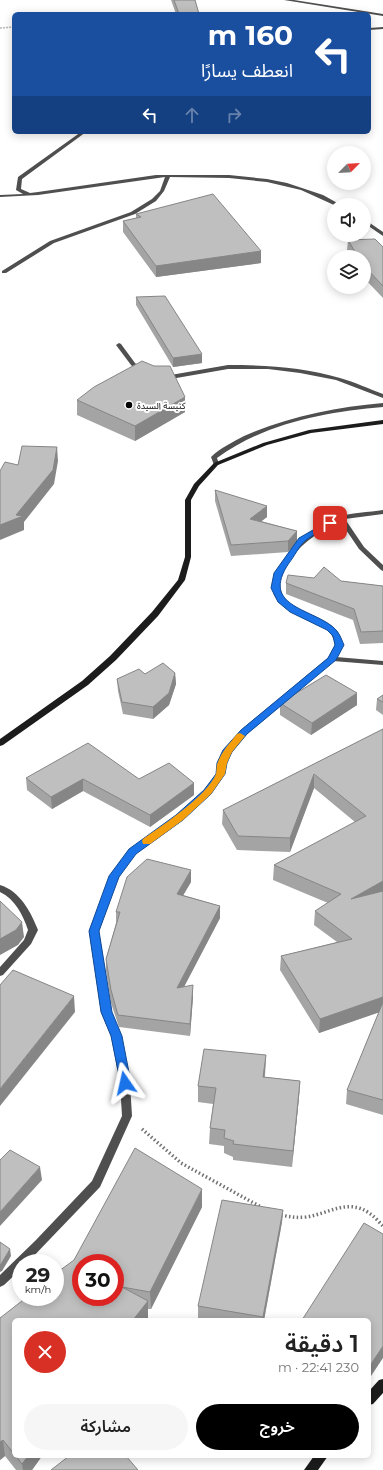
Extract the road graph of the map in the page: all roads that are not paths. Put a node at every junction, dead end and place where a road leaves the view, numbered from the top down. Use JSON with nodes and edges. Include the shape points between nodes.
{"nodes":[{"id":1,"x":286,"y":0,"type":"edge"},
{"id":2,"x":364,"y":12,"type":"edge"},
{"id":3,"x":371,"y":13,"type":"edge"},
{"id":4,"x":383,"y":15,"type":"edge"},
{"id":5,"x":383,"y":28,"type":"edge"},
{"id":6,"x":371,"y":29,"type":"edge"},
{"id":7,"x":81,"y":134,"type":"edge"},
{"id":8,"x":168,"y":176,"type":"junction"},
{"id":9,"x":0,"y":196,"type":"edge"},
{"id":10,"x":32,"y":196,"type":"junction"},
{"id":11,"x":327,"y":198,"type":"edge"},
{"id":12,"x":371,"y":226,"type":"edge"},
{"id":13,"x":383,"y":234,"type":"edge"},
{"id":14,"x":4,"y":272,"type":"dead end"},
{"id":15,"x":119,"y":345,"type":"dead end"},
{"id":16,"x":146,"y":374,"type":"edge"},
{"id":17,"x":158,"y":377,"type":"edge"},
{"id":18,"x":383,"y":396,"type":"edge"},
{"id":19,"x":383,"y":405,"type":"edge"},
{"id":20,"x":383,"y":422,"type":"edge"},
{"id":21,"x":216,"y":464,"type":"junction"},
{"id":22,"x":383,"y":512,"type":"edge"},
{"id":23,"x":341,"y":518,"type":"junction"},
{"id":24,"x":383,"y":569,"type":"edge"},
{"id":25,"x":331,"y":660,"type":"junction"},
{"id":26,"x":383,"y":663,"type":"edge"},
{"id":27,"x":0,"y":743,"type":"edge"},
{"id":28,"x":0,"y":888,"type":"edge"},
{"id":29,"x":0,"y":973,"type":"edge"},
{"id":30,"x":0,"y":1282,"type":"edge"},
{"id":31,"x":383,"y":1384,"type":"edge"},
{"id":32,"x":371,"y":1398,"type":"edge"},
{"id":33,"x":320,"y":1458,"type":"edge"},
{"id":34,"x":310,"y":1470,"type":"edge"}],
"edges":[{"from":1,"to":2,"type":"street"},
{"from":3,"to":4,"type":"street"},
{"from":5,"to":6,"type":"street"},
{"from":7,"to":10,"type":"street","via":[[20,178],[18,190]]},
{"from":8,"to":10,"type":"street"},
{"from":8,"to":11,"type":"street","via":[[267,180],[295,186]]},
{"from":8,"to":14,"type":"street","via":[[158,195],[133,212],[52,242]]},
{"from":9,"to":10,"type":"street"},
{"from":12,"to":13,"type":"street"},
{"from":15,"to":16,"type":"street","via":[[140,372]]},
{"from":17,"to":18,"type":"street","via":[[181,376],[228,367],[268,367],[338,379]]},
{"from":19,"to":21,"type":"street","via":[[355,407],[275,427],[236,442],[214,457]]},
{"from":20,"to":21,"type":"main road","via":[[311,431],[265,444]]},
{"from":21,"to":27,"type":"main road","via":[[196,485],[188,500],[188,557],[181,580],[155,614],[85,683]]},
{"from":22,"to":23,"type":"street"},
{"from":23,"to":24,"type":"street","via":[[361,548]]},
{"from":23,"to":25,"type":"street","via":[[302,539],[278,573],[275,588],[281,600],[293,610],[330,628],[337,636],[339,645]]},
{"from":25,"to":26,"type":"street"},
{"from":25,"to":30,"type":"street","via":[[244,732],[228,750],[222,763],[221,774],[207,792],[180,817],[132,852],[114,876],[94,931],[106,1012],[116,1036],[125,1083],[127,1116],[96,1184]]},
{"from":28,"to":29,"type":"street","via":[[23,908],[33,930],[28,942]]},
{"from":31,"to":32,"type":"main road"},
{"from":33,"to":34,"type":"main road"}]}
